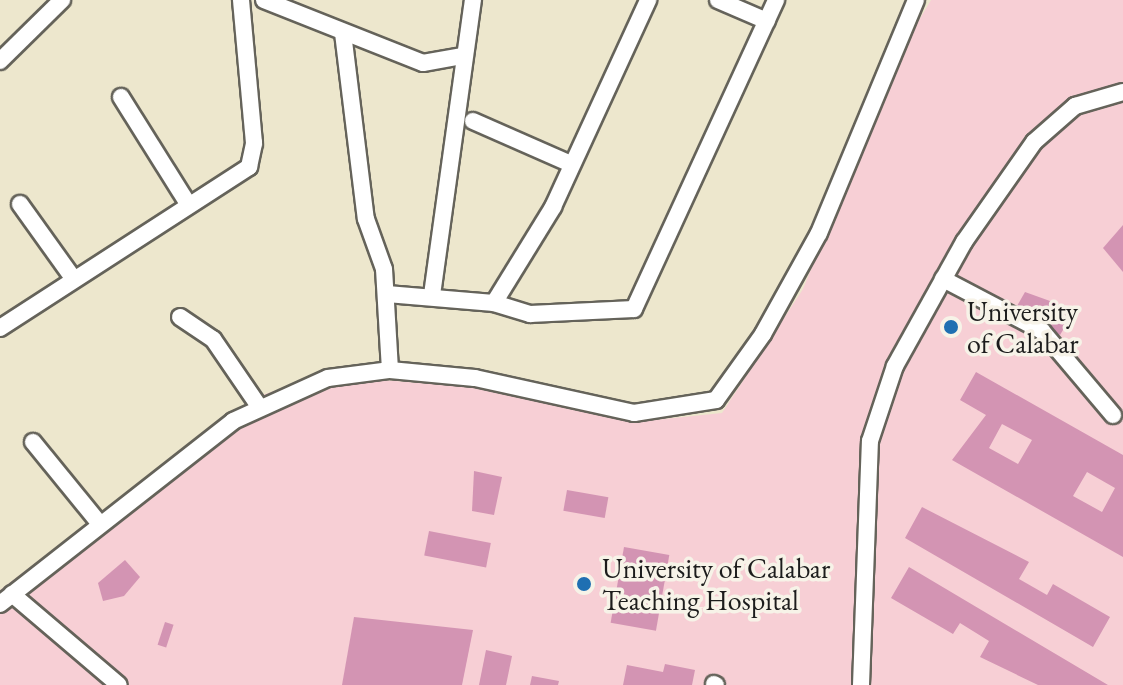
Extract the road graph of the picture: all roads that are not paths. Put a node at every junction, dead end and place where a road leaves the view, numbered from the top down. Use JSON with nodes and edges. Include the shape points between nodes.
{"nodes":[{"id":1,"x":62,"y":0,"type":"edge"},
{"id":2,"x":241,"y":0,"type":"edge"},
{"id":3,"x":264,"y":0,"type":"edge"},
{"id":4,"x":473,"y":0,"type":"edge"},
{"id":5,"x":648,"y":0,"type":"edge"},
{"id":6,"x":718,"y":0,"type":"edge"},
{"id":7,"x":776,"y":0,"type":"edge"},
{"id":8,"x":916,"y":0,"type":"edge"},
{"id":9,"x":767,"y":21,"type":"junction"},
{"id":10,"x":343,"y":33,"type":"junction"},
{"id":11,"x":461,"y":56,"type":"junction"},
{"id":12,"x":0,"y":61,"type":"edge"},
{"id":13,"x":1123,"y":92,"type":"edge"},
{"id":14,"x":121,"y":97,"type":"dead end"},
{"id":15,"x":473,"y":121,"type":"dead end"},
{"id":16,"x":571,"y":164,"type":"junction"},
{"id":17,"x":20,"y":204,"type":"dead end"},
{"id":18,"x":188,"y":204,"type":"junction"},
{"id":19,"x":73,"y":278,"type":"junction"},
{"id":20,"x":943,"y":279,"type":"junction"},
{"id":21,"x":387,"y":294,"type":"junction"},
{"id":22,"x":432,"y":295,"type":"junction"},
{"id":23,"x":494,"y":303,"type":"junction"},
{"id":24,"x":180,"y":317,"type":"dead end"},
{"id":25,"x":0,"y":328,"type":"edge"},
{"id":26,"x":390,"y":370,"type":"junction"},
{"id":27,"x":258,"y":405,"type":"junction"},
{"id":28,"x":1113,"y":415,"type":"dead end"},
{"id":29,"x":33,"y":442,"type":"dead end"},
{"id":30,"x":99,"y":523,"type":"junction"},
{"id":31,"x":6,"y":599,"type":"edge"},
{"id":32,"x":112,"y":683,"type":"edge"},
{"id":33,"x":861,"y":685,"type":"edge"}],
"edges":[{"from":1,"to":12,"type":"street"},
{"from":2,"to":18,"type":"street","via":[[254,157]]},
{"from":3,"to":10,"type":"street"},
{"from":4,"to":11,"type":"street"},
{"from":5,"to":16,"type":"street"},
{"from":6,"to":9,"type":"street"},
{"from":7,"to":9,"type":"street"},
{"from":8,"to":26,"type":"street","via":[[819,233],[749,356],[716,400],[634,413],[475,378]]},
{"from":9,"to":23,"type":"street","via":[[643,301],[634,309],[552,316]]},
{"from":10,"to":11,"type":"street","via":[[423,63]]},
{"from":10,"to":21,"type":"street","via":[[364,210]]},
{"from":11,"to":22,"type":"street"},
{"from":13,"to":20,"type":"street","via":[[1075,106],[1034,142]]},
{"from":14,"to":18,"type":"street"},
{"from":15,"to":16,"type":"street"},
{"from":16,"to":23,"type":"street"},
{"from":17,"to":19,"type":"street"},
{"from":18,"to":19,"type":"street"},
{"from":19,"to":25,"type":"street"},
{"from":20,"to":28,"type":"street","via":[[1042,331]]},
{"from":20,"to":33,"type":"street","via":[[895,366],[870,441]]},
{"from":21,"to":22,"type":"street"},
{"from":21,"to":26,"type":"street"},
{"from":22,"to":23,"type":"street"},
{"from":24,"to":27,"type":"street","via":[[213,339]]},
{"from":26,"to":27,"type":"street","via":[[328,378]]},
{"from":27,"to":30,"type":"street"},
{"from":29,"to":30,"type":"street"},
{"from":30,"to":31,"type":"street"},
{"from":31,"to":32,"type":"street"}]}
